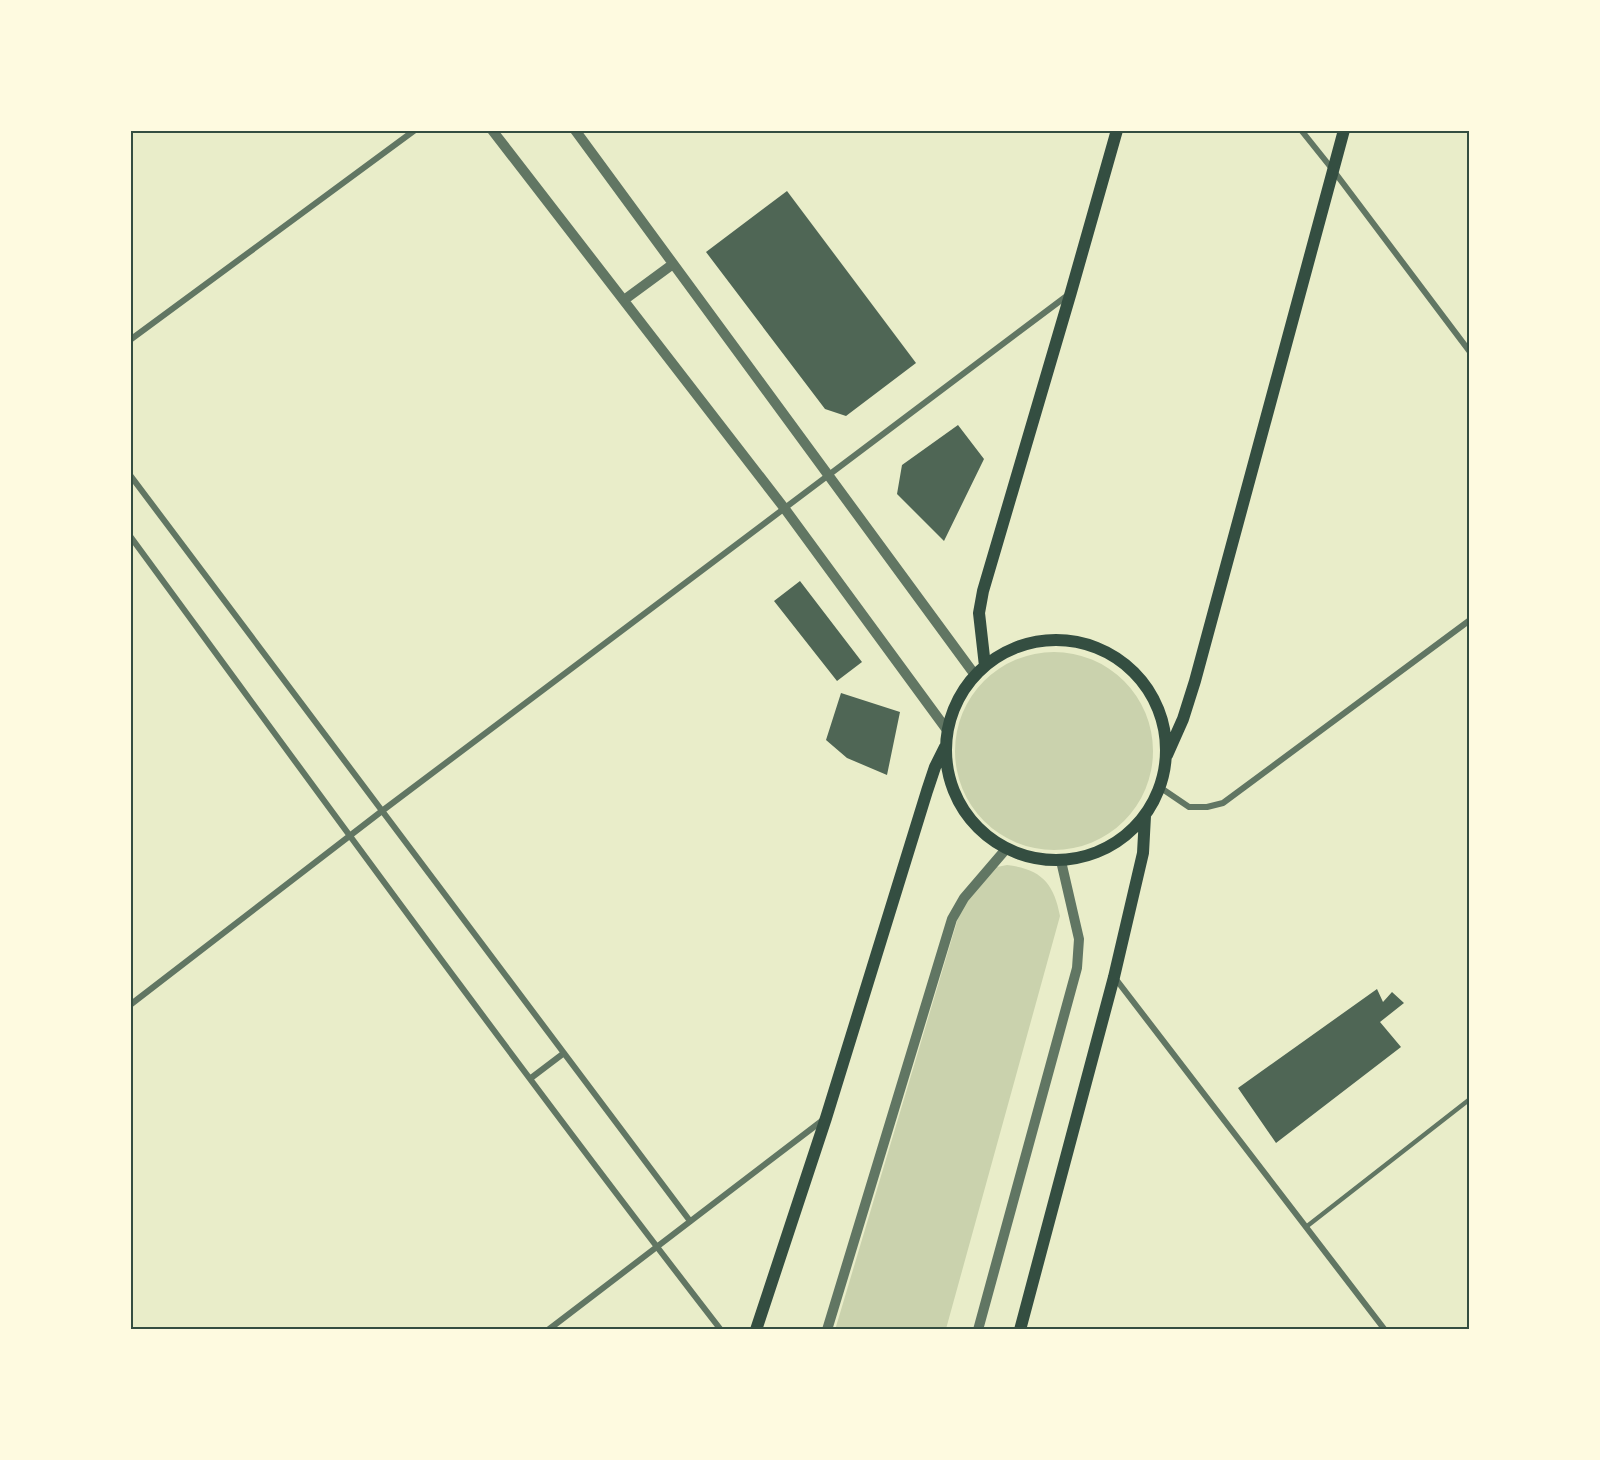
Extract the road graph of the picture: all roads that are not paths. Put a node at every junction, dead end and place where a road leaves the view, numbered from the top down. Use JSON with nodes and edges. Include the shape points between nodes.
{"nodes":[{"id":1,"x":415,"y":130,"type":"edge"},
{"id":2,"x":492,"y":130,"type":"edge"},
{"id":3,"x":575,"y":130,"type":"edge"},
{"id":4,"x":1117,"y":130,"type":"edge"},
{"id":5,"x":1301,"y":130,"type":"edge"},
{"id":6,"x":1344,"y":130,"type":"edge"},
{"id":7,"x":1333,"y":170,"type":"junction"},
{"id":8,"x":673,"y":264,"type":"junction"},
{"id":9,"x":1071,"y":292,"type":"junction"},
{"id":10,"x":624,"y":300,"type":"junction"},
{"id":11,"x":130,"y":340,"type":"edge"},
{"id":12,"x":1470,"y":352,"type":"edge"},
{"id":13,"x":130,"y":475,"type":"edge"},
{"id":14,"x":829,"y":476,"type":"junction"},
{"id":15,"x":785,"y":509,"type":"junction"},
{"id":16,"x":130,"y":536,"type":"edge"},
{"id":17,"x":1470,"y":620,"type":"edge"},
{"id":18,"x":985,"y":666,"type":"junction"},
{"id":19,"x":975,"y":675,"type":"junction"},
{"id":20,"x":947,"y":737,"type":"junction"},
{"id":21,"x":1166,"y":756,"type":"junction"},
{"id":22,"x":1161,"y":788,"type":"junction"},
{"id":23,"x":382,"y":811,"type":"junction"},
{"id":24,"x":1145,"y":816,"type":"junction"},
{"id":25,"x":350,"y":835,"type":"junction"},
{"id":26,"x":1006,"y":849,"type":"junction"},
{"id":27,"x":1061,"y":861,"type":"junction"},
{"id":28,"x":1114,"y":977,"type":"junction"},
{"id":29,"x":130,"y":1005,"type":"edge"},
{"id":30,"x":564,"y":1053,"type":"junction"},
{"id":31,"x":531,"y":1078,"type":"junction"},
{"id":32,"x":1470,"y":1099,"type":"edge"},
{"id":33,"x":826,"y":1118,"type":"junction"},
{"id":34,"x":690,"y":1221,"type":"junction"},
{"id":35,"x":1306,"y":1227,"type":"junction"},
{"id":36,"x":657,"y":1246,"type":"junction"},
{"id":37,"x":548,"y":1329,"type":"edge"},
{"id":38,"x":722,"y":1329,"type":"edge"},
{"id":39,"x":756,"y":1329,"type":"edge"},
{"id":40,"x":827,"y":1329,"type":"edge"},
{"id":41,"x":978,"y":1329,"type":"edge"},
{"id":42,"x":1020,"y":1329,"type":"edge"},
{"id":43,"x":1385,"y":1329,"type":"edge"}],
"edges":[{"from":1,"to":11,"type":"street"},
{"from":2,"to":10,"type":"street"},
{"from":3,"to":8,"type":"street"},
{"from":4,"to":9,"type":"main road"},
{"from":5,"to":7,"type":"street"},
{"from":6,"to":7,"type":"main road"},
{"from":7,"to":12,"type":"street"},
{"from":7,"to":21,"type":"main road","via":[[1195,681]]},
{"from":8,"to":10,"type":"street"},
{"from":8,"to":14,"type":"street"},
{"from":9,"to":14,"type":"street"},
{"from":9,"to":18,"type":"main road","via":[[983,591],[979,613]]},
{"from":10,"to":15,"type":"street"},
{"from":13,"to":23,"type":"street"},
{"from":14,"to":15,"type":"street"},
{"from":14,"to":19,"type":"street"},
{"from":15,"to":20,"type":"street"},
{"from":15,"to":23,"type":"street"},
{"from":16,"to":25,"type":"street"},
{"from":17,"to":22,"type":"street","via":[[1223,803],[1189,807]]},
{"from":18,"to":19,"type":"main road"},
{"from":18,"to":21,"type":"main road","via":[[1022,645],[1050,640],[1098,648],[1116,658],[1146,686],[1163,724]]},
{"from":19,"to":20,"type":"main road","via":[[957,700]]},
{"from":20,"to":26,"type":"main road","via":[[946,762],[960,804],[972,822]]},
{"from":20,"to":33,"type":"main road"},
{"from":21,"to":22,"type":"main road"},
{"from":22,"to":24,"type":"main road"},
{"from":23,"to":25,"type":"street"},
{"from":23,"to":30,"type":"street"},
{"from":24,"to":27,"type":"main road","via":[[1104,850]]},
{"from":24,"to":28,"type":"main road","via":[[1143,853]]},
{"from":25,"to":29,"type":"street"},
{"from":25,"to":31,"type":"street"},
{"from":26,"to":27,"type":"main road","via":[[1037,859]]},
{"from":26,"to":40,"type":"street","via":[[964,898],[952,919]]},
{"from":27,"to":41,"type":"street","via":[[1079,939],[1077,968]]},
{"from":28,"to":35,"type":"street"},
{"from":28,"to":42,"type":"main road"},
{"from":30,"to":31,"type":"street"},
{"from":30,"to":34,"type":"street"},
{"from":31,"to":36,"type":"street"},
{"from":32,"to":35,"type":"lane"},
{"from":33,"to":34,"type":"street"},
{"from":33,"to":39,"type":"main road"},
{"from":34,"to":36,"type":"street"},
{"from":35,"to":43,"type":"street"},
{"from":36,"to":37,"type":"street"},
{"from":36,"to":38,"type":"street"}]}
